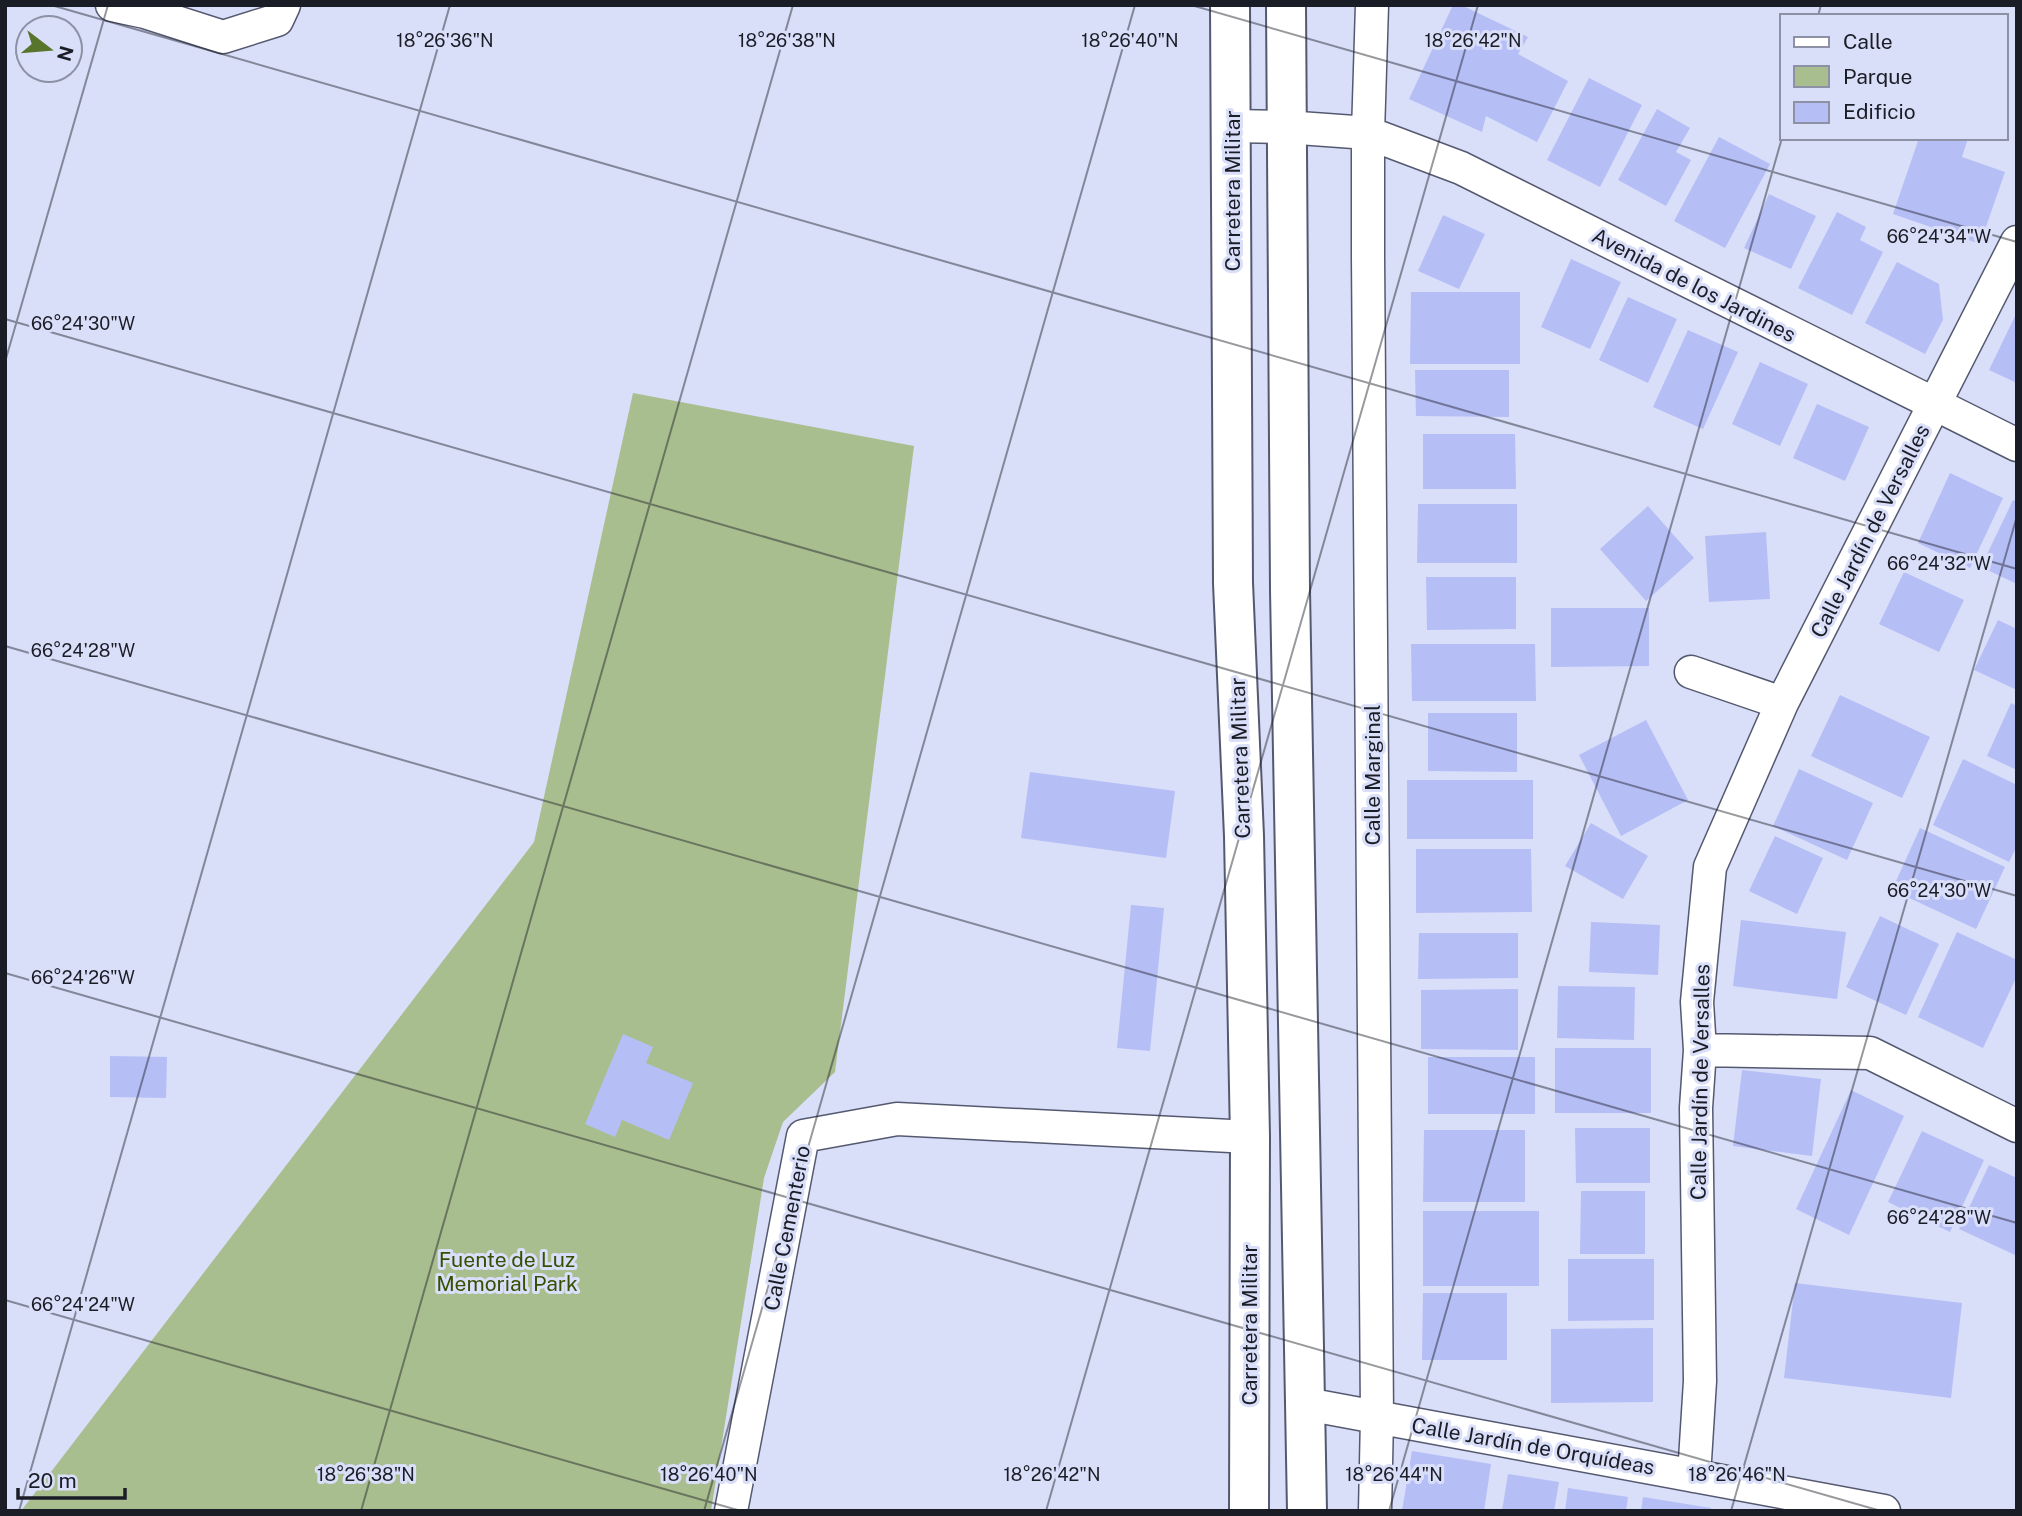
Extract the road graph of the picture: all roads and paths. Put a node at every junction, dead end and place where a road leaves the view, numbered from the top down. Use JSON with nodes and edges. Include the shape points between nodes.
{"nodes":[{"id":1,"x":112,"y":5,"type":"edge"},
{"id":2,"x":284,"y":5,"type":"edge"},
{"id":3,"x":1230,"y":5,"type":"edge"},
{"id":4,"x":1286,"y":5,"type":"edge"},
{"id":5,"x":1372,"y":5,"type":"edge"},
{"id":6,"x":1232,"y":126,"type":"junction"},
{"id":7,"x":1285,"y":127,"type":"junction"},
{"id":8,"x":1368,"y":133,"type":"junction"},
{"id":9,"x":2017,"y":242,"type":"edge"},
{"id":10,"x":1934,"y":404,"type":"junction"},
{"id":11,"x":2017,"y":446,"type":"edge"},
{"id":12,"x":1691,"y":672,"type":"dead end"},
{"id":13,"x":1782,"y":703,"type":"junction"},
{"id":14,"x":1700,"y":1050,"type":"junction"},
{"id":15,"x":2017,"y":1126,"type":"edge"},
{"id":16,"x":1250,"y":1138,"type":"junction"},
{"id":17,"x":1306,"y":1404,"type":"junction"},
{"id":18,"x":1377,"y":1417,"type":"junction"},
{"id":19,"x":1694,"y":1476,"type":"junction"},
{"id":20,"x":731,"y":1511,"type":"edge"},
{"id":21,"x":1249,"y":1511,"type":"edge"},
{"id":22,"x":1307,"y":1511,"type":"edge"},
{"id":23,"x":1375,"y":1511,"type":"edge"},
{"id":24,"x":1884,"y":1511,"type":"edge"}],
"edges":[{"from":1,"to":2,"type":"street","via":[[223,37],[277,20]]},
{"from":3,"to":6,"type":"main road","name":"Carretera Militar"},
{"from":4,"to":7,"type":"main road"},
{"from":5,"to":8,"type":"street","name":"Calle Marginal"},
{"from":6,"to":7,"type":"street","name":"Avenida de los Jardines"},
{"from":6,"to":16,"type":"main road","name":"Carretera Militar","via":[[1233,583]]},
{"from":7,"to":8,"type":"street","name":"Avenida de los Jardines"},
{"from":7,"to":17,"type":"main road"},
{"from":8,"to":10,"type":"street","name":"Avenida de los Jardines","via":[[1461,168]]},
{"from":8,"to":18,"type":"street","name":"Calle Marginal"},
{"from":9,"to":10,"type":"street","name":"Calle Jardín de Versalles"},
{"from":10,"to":11,"type":"street","name":"Avenida de los Jardines"},
{"from":10,"to":13,"type":"street","name":"Calle Jardín de Versalles"},
{"from":12,"to":13,"type":"street"},
{"from":13,"to":14,"type":"street","name":"Calle Jardín de Versalles","via":[[1710,867],[1697,1002]]},
{"from":14,"to":15,"type":"street","via":[[1870,1054]]},
{"from":14,"to":19,"type":"street","name":"Calle Jardín de Versalles","via":[[1696,1108],[1700,1381]]},
{"from":16,"to":20,"type":"street","name":"Calle Cementerio","via":[[897,1119],[803,1136]]},
{"from":16,"to":21,"type":"main road","name":"Carretera Militar"},
{"from":17,"to":18,"type":"street","name":"Calle Jardín de Orquídeas"},
{"from":17,"to":22,"type":"main road"},
{"from":18,"to":19,"type":"street","name":"Calle Jardín de Orquídeas"},
{"from":18,"to":23,"type":"street","name":"Calle Marginal"},
{"from":19,"to":24,"type":"street","name":"Calle Jardín de Orquídeas"}]}
